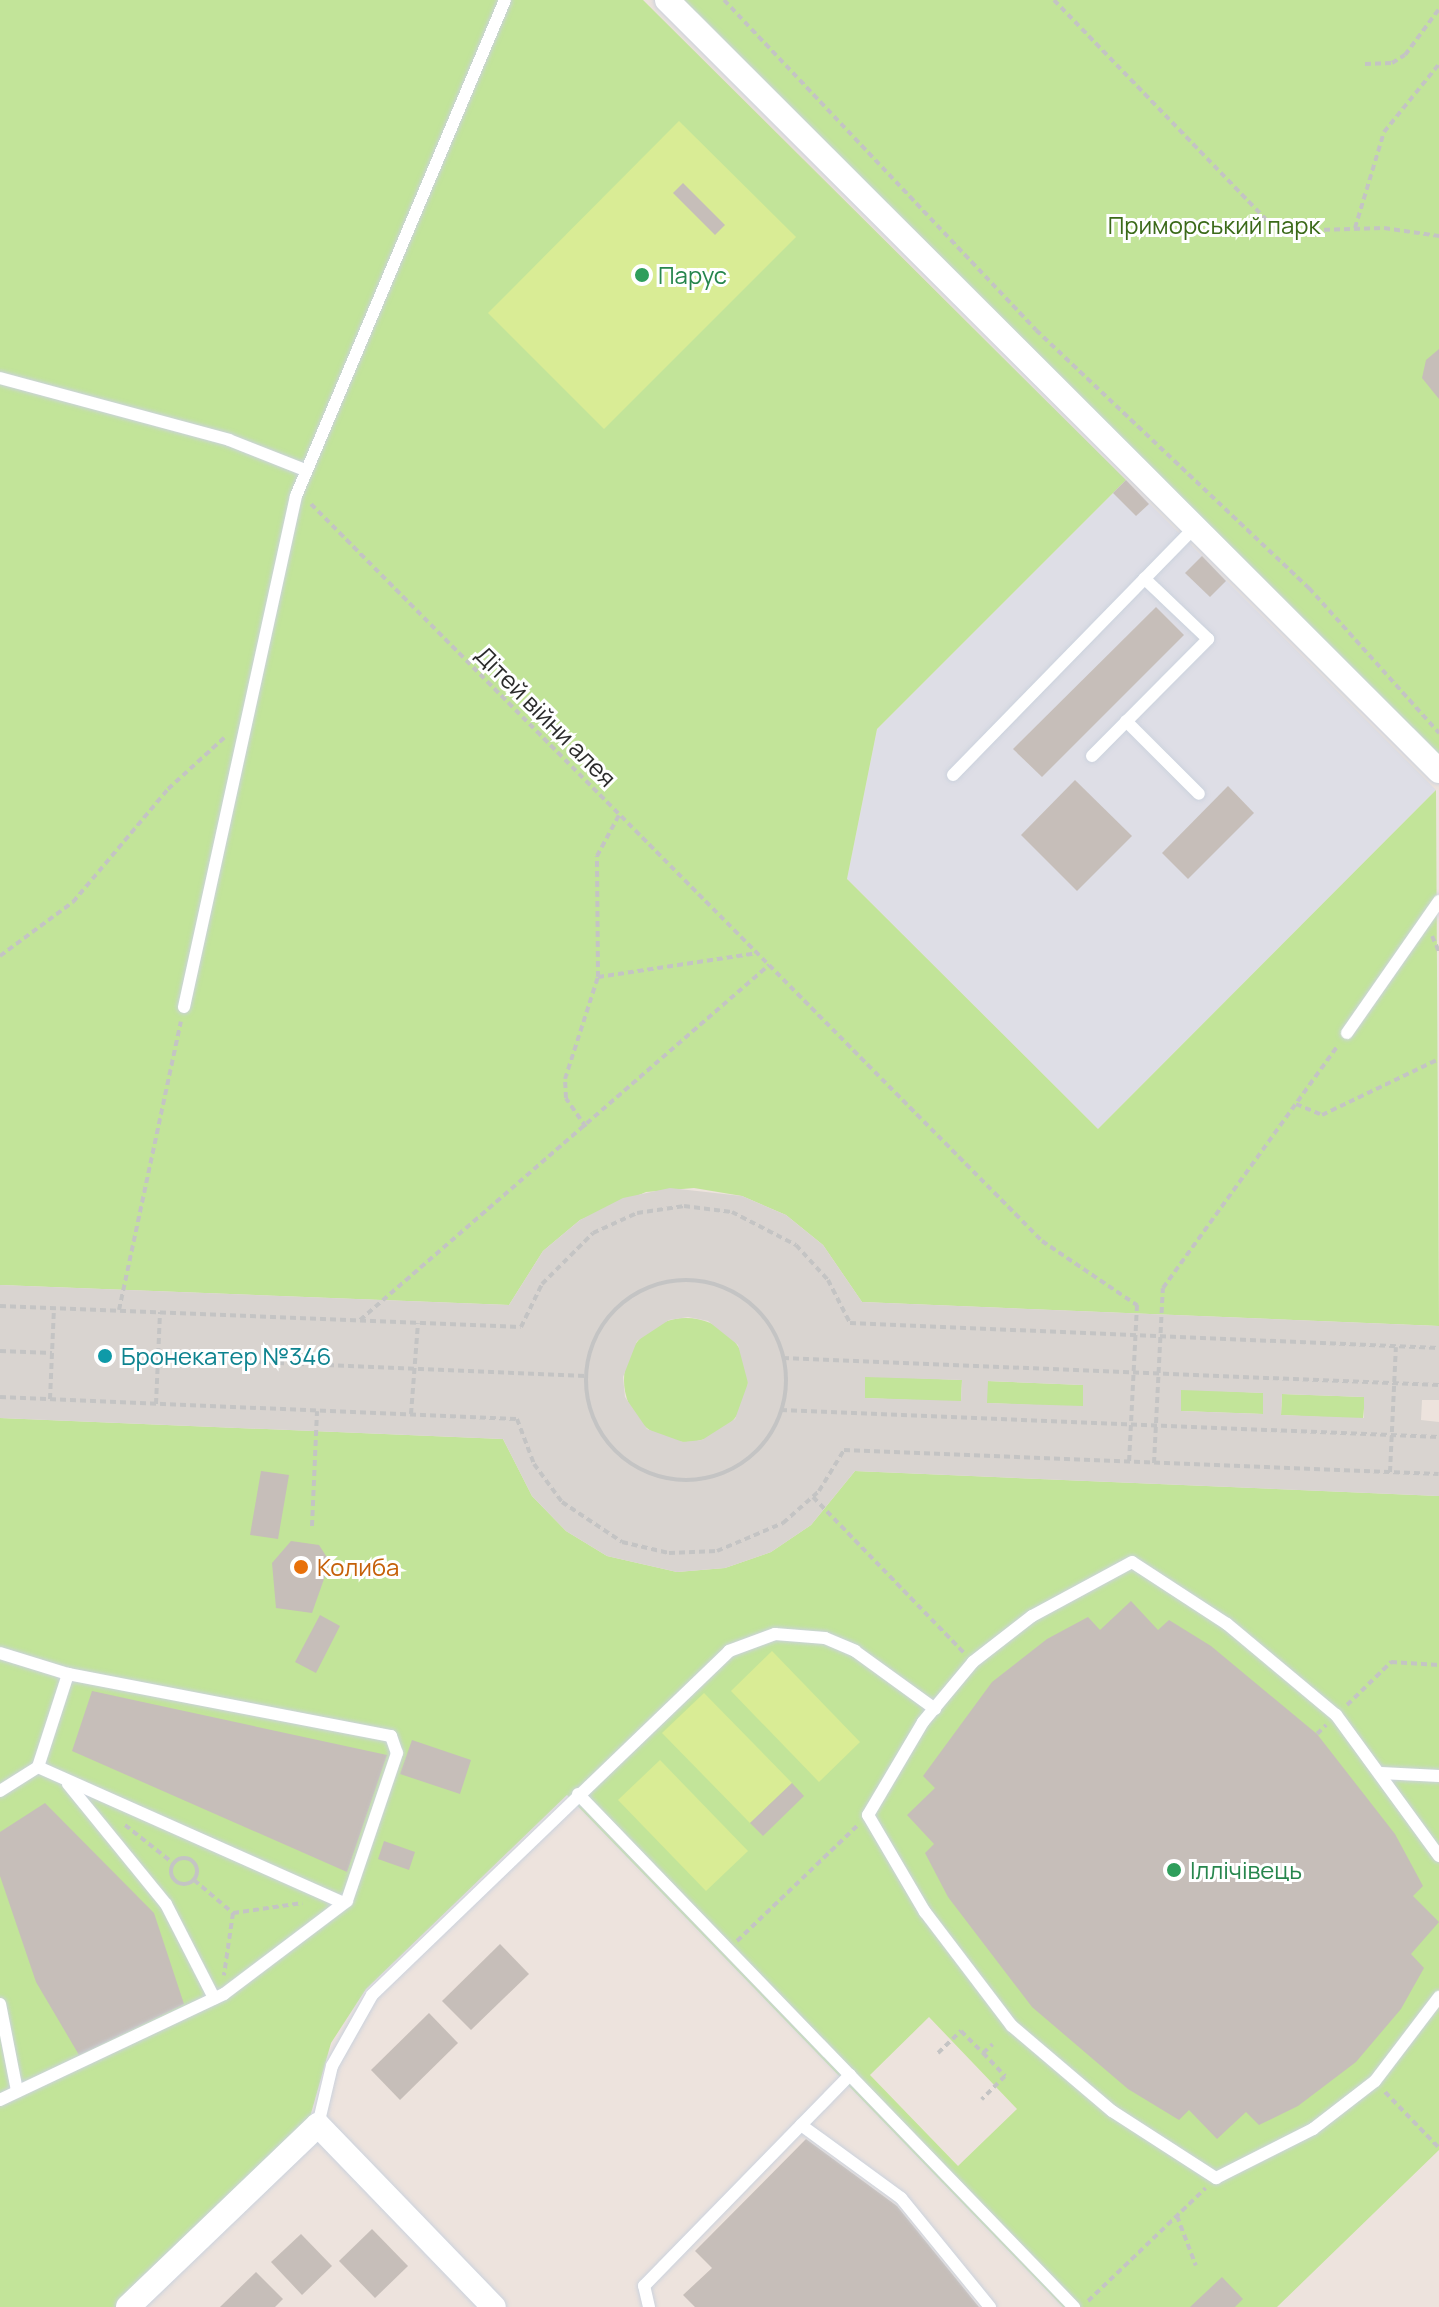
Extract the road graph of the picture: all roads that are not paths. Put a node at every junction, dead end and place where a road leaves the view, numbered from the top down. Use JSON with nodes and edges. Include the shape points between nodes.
{"nodes":[{"id":1,"x":505,"y":0,"type":"edge"},
{"id":2,"x":667,"y":0,"type":"edge"},
{"id":3,"x":0,"y":378,"type":"edge"},
{"id":4,"x":305,"y":470,"type":"junction"},
{"id":5,"x":1196,"y":526,"type":"junction"},
{"id":6,"x":1144,"y":578,"type":"junction"},
{"id":7,"x":1126,"y":721,"type":"junction"},
{"id":8,"x":1092,"y":756,"type":"dead end"},
{"id":9,"x":1439,"y":771,"type":"edge"},
{"id":10,"x":953,"y":775,"type":"dead end"},
{"id":11,"x":1199,"y":794,"type":"dead end"},
{"id":12,"x":1439,"y":901,"type":"edge"},
{"id":13,"x":184,"y":1007,"type":"road end"},
{"id":14,"x":1347,"y":1033,"type":"road end"},
{"id":15,"x":0,"y":1653,"type":"edge"},
{"id":16,"x":68,"y":1674,"type":"junction"},
{"id":17,"x":935,"y":1709,"type":"junction"},
{"id":18,"x":38,"y":1767,"type":"junction"},
{"id":19,"x":1381,"y":1773,"type":"junction"},
{"id":20,"x":1439,"y":1776,"type":"edge"},
{"id":21,"x":66,"y":1782,"type":"junction"},
{"id":22,"x":0,"y":1791,"type":"edge"},
{"id":23,"x":578,"y":1794,"type":"junction"},
{"id":24,"x":1439,"y":1856,"type":"edge"},
{"id":25,"x":338,"y":1901,"type":"junction"},
{"id":26,"x":218,"y":1996,"type":"junction"},
{"id":27,"x":1439,"y":1997,"type":"edge"},
{"id":28,"x":0,"y":2004,"type":"edge"},
{"id":29,"x":850,"y":2075,"type":"junction"},
{"id":30,"x":17,"y":2091,"type":"junction"},
{"id":31,"x":0,"y":2100,"type":"edge"},
{"id":32,"x":318,"y":2125,"type":"junction"},
{"id":33,"x":801,"y":2125,"type":"junction"},
{"id":34,"x":1069,"y":2305,"type":"edge"},
{"id":35,"x":128,"y":2307,"type":"edge"},
{"id":36,"x":494,"y":2307,"type":"edge"},
{"id":37,"x":649,"y":2307,"type":"edge"},
{"id":38,"x":990,"y":2307,"type":"edge"}],
"edges":[{"from":1,"to":4,"type":"lane"},
{"from":2,"to":5,"type":"street"},
{"from":3,"to":4,"type":"lane","via":[[229,440]]},
{"from":4,"to":13,"type":"lane"},
{"from":5,"to":6,"type":"lane"},
{"from":5,"to":9,"type":"street"},
{"from":6,"to":7,"type":"lane","via":[[1208,639]]},
{"from":6,"to":10,"type":"lane"},
{"from":7,"to":8,"type":"lane"},
{"from":7,"to":11,"type":"lane"},
{"from":12,"to":14,"type":"lane"},
{"from":15,"to":16,"type":"lane"},
{"from":16,"to":18,"type":"lane"},
{"from":16,"to":25,"type":"lane","via":[[391,1736],[397,1753]]},
{"from":17,"to":19,"type":"lane","via":[[973,1662],[1032,1616],[1132,1562],[1227,1624],[1336,1715]]},
{"from":17,"to":23,"type":"lane","via":[[840,1643],[809,1634],[759,1637],[716,1661]]},
{"from":17,"to":27,"type":"lane","via":[[868,1815],[925,1912],[1012,2026],[1112,2111],[1216,2178],[1313,2129],[1375,2081]]},
{"from":18,"to":21,"type":"lane"},
{"from":18,"to":22,"type":"lane"},
{"from":19,"to":20,"type":"lane"},
{"from":19,"to":24,"type":"lane"},
{"from":21,"to":25,"type":"lane"},
{"from":21,"to":26,"type":"lane","via":[[166,1904]]},
{"from":23,"to":29,"type":"lane"},
{"from":23,"to":32,"type":"lane","via":[[372,1995],[335,2056]]},
{"from":25,"to":26,"type":"lane"},
{"from":26,"to":30,"type":"lane"},
{"from":28,"to":30,"type":"lane"},
{"from":29,"to":33,"type":"lane"},
{"from":29,"to":34,"type":"lane"},
{"from":30,"to":31,"type":"lane"},
{"from":32,"to":35,"type":"street"},
{"from":32,"to":36,"type":"street"},
{"from":33,"to":37,"type":"lane","via":[[644,2286]]},
{"from":33,"to":38,"type":"lane","via":[[901,2198]]}]}
